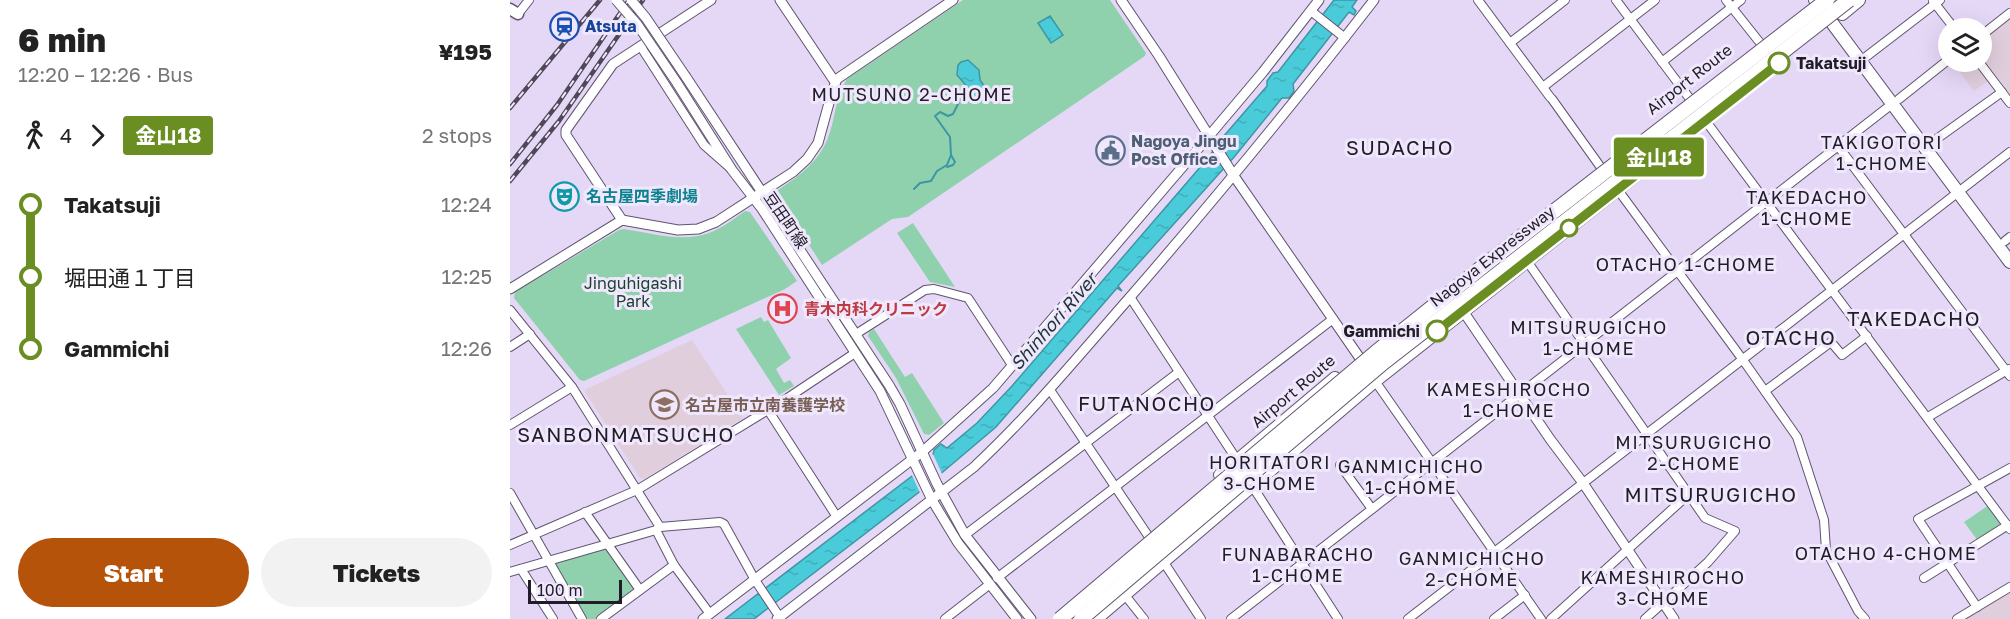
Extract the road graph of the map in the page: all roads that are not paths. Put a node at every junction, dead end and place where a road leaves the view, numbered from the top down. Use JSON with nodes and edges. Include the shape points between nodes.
{"nodes":[{"id":1,"x":529,"y":0,"type":"edge"},
{"id":2,"x":616,"y":0,"type":"edge"},
{"id":3,"x":631,"y":0,"type":"edge"},
{"id":4,"x":711,"y":0,"type":"edge"},
{"id":5,"x":780,"y":0,"type":"edge"},
{"id":6,"x":953,"y":0,"type":"edge"},
{"id":7,"x":1121,"y":0,"type":"edge"},
{"id":8,"x":1319,"y":0,"type":"edge"},
{"id":9,"x":1374,"y":0,"type":"edge"},
{"id":10,"x":1478,"y":0,"type":"edge"},
{"id":11,"x":1565,"y":0,"type":"edge"},
{"id":12,"x":1616,"y":0,"type":"edge"},
{"id":13,"x":1655,"y":0,"type":"edge"},
{"id":14,"x":1726,"y":0,"type":"edge"},
{"id":15,"x":1742,"y":0,"type":"edge"},
{"id":16,"x":1820,"y":0,"type":"edge"},
{"id":17,"x":1837,"y":0,"type":"edge"},
{"id":18,"x":1849,"y":0,"type":"edge"},
{"id":19,"x":1859,"y":0,"type":"edge"},
{"id":20,"x":1936,"y":1,"type":"edge"},
{"id":21,"x":1732,"y":8,"type":"junction"},
{"id":22,"x":1314,"y":13,"type":"junction"},
{"id":23,"x":2010,"y":13,"type":"edge"},
{"id":24,"x":513,"y":15,"type":"edge"},
{"id":25,"x":1947,"y":18,"type":"edge"},
{"id":26,"x":1630,"y":19,"type":"junction"},
{"id":27,"x":1835,"y":19,"type":"junction"},
{"id":28,"x":1992,"y":27,"type":"edge"},
{"id":29,"x":1343,"y":35,"type":"junction"},
{"id":30,"x":1510,"y":43,"type":"junction"},
{"id":31,"x":1761,"y":44,"type":"junction"},
{"id":32,"x":641,"y":47,"type":"junction"},
{"id":33,"x":1867,"y":56,"type":"junction"},
{"id":34,"x":1755,"y":57,"type":"junction"},
{"id":35,"x":1662,"y":62,"type":"junction"},
{"id":36,"x":1938,"y":68,"type":"edge"},
{"id":37,"x":1987,"y":72,"type":"edge"},
{"id":38,"x":835,"y":82,"type":"junction"},
{"id":39,"x":1543,"y":87,"type":"junction"},
{"id":40,"x":2002,"y":92,"type":"junction"},
{"id":41,"x":1690,"y":99,"type":"junction"},
{"id":42,"x":1896,"y":102,"type":"junction"},
{"id":43,"x":2010,"y":103,"type":"edge"},
{"id":44,"x":1706,"y":120,"type":"junction"},
{"id":45,"x":1211,"y":139,"type":"junction"},
{"id":46,"x":1656,"y":142,"type":"dead end"},
{"id":47,"x":1931,"y":143,"type":"junction"},
{"id":48,"x":1838,"y":146,"type":"junction"},
{"id":49,"x":2010,"y":152,"type":"edge"},
{"id":50,"x":1602,"y":169,"type":"junction"},
{"id":51,"x":732,"y":170,"type":"junction"},
{"id":52,"x":1232,"y":173,"type":"junction"},
{"id":53,"x":1618,"y":190,"type":"junction"},
{"id":54,"x":1961,"y":190,"type":"junction"},
{"id":55,"x":763,"y":191,"type":"junction"},
{"id":56,"x":753,"y":198,"type":"junction"},
{"id":57,"x":1768,"y":202,"type":"junction"},
{"id":58,"x":622,"y":220,"type":"junction"},
{"id":59,"x":1904,"y":234,"type":"junction"},
{"id":60,"x":2008,"y":242,"type":"edge"},
{"id":61,"x":1527,"y":261,"type":"junction"},
{"id":62,"x":2010,"y":262,"type":"edge"},
{"id":63,"x":1678,"y":272,"type":"junction"},
{"id":64,"x":510,"y":289,"type":"edge"},
{"id":65,"x":1832,"y":290,"type":"junction"},
{"id":66,"x":1130,"y":297,"type":"junction"},
{"id":67,"x":510,"y":310,"type":"edge"},
{"id":68,"x":1463,"y":311,"type":"junction"},
{"id":69,"x":1333,"y":319,"type":"junction"},
{"id":70,"x":530,"y":334,"type":"junction"},
{"id":71,"x":856,"y":334,"type":"junction"},
{"id":72,"x":1867,"y":336,"type":"junction"},
{"id":73,"x":1584,"y":344,"type":"junction"},
{"id":74,"x":510,"y":347,"type":"edge"},
{"id":75,"x":855,"y":353,"type":"junction"},
{"id":76,"x":1359,"y":358,"type":"junction"},
{"id":77,"x":1743,"y":360,"type":"junction"},
{"id":78,"x":1012,"y":364,"type":"junction"},
{"id":79,"x":2009,"y":371,"type":"edge"},
{"id":80,"x":1179,"y":372,"type":"junction"},
{"id":81,"x":1375,"y":381,"type":"junction"},
{"id":82,"x":572,"y":387,"type":"junction"},
{"id":83,"x":1050,"y":390,"type":"junction"},
{"id":84,"x":1765,"y":391,"type":"junction"},
{"id":85,"x":1520,"y":394,"type":"junction"},
{"id":86,"x":768,"y":410,"type":"junction"},
{"id":87,"x":1208,"y":416,"type":"junction"},
{"id":88,"x":1928,"y":417,"type":"junction"},
{"id":89,"x":511,"y":422,"type":"edge"},
{"id":90,"x":1647,"y":434,"type":"junction"},
{"id":91,"x":1086,"y":443,"type":"junction"},
{"id":92,"x":919,"y":459,"type":"junction"},
{"id":93,"x":1237,"y":460,"type":"junction"},
{"id":94,"x":1266,"y":461,"type":"junction"},
{"id":95,"x":1431,"y":462,"type":"junction"},
{"id":96,"x":1340,"y":465,"type":"dead end"},
{"id":97,"x":2010,"y":468,"type":"edge"},
{"id":98,"x":1584,"y":483,"type":"junction"},
{"id":99,"x":1252,"y":485,"type":"junction"},
{"id":100,"x":1978,"y":485,"type":"junction"},
{"id":101,"x":1115,"y":488,"type":"junction"},
{"id":102,"x":939,"y":489,"type":"junction"},
{"id":103,"x":637,"y":490,"type":"junction"},
{"id":104,"x":510,"y":493,"type":"edge"},
{"id":105,"x":1689,"y":494,"type":"junction"},
{"id":106,"x":930,"y":495,"type":"junction"},
{"id":107,"x":1372,"y":509,"type":"junction"},
{"id":108,"x":585,"y":512,"type":"junction"},
{"id":109,"x":837,"y":517,"type":"junction"},
{"id":110,"x":2009,"y":527,"type":"edge"},
{"id":111,"x":658,"y":528,"type":"junction"},
{"id":112,"x":533,"y":534,"type":"junction"},
{"id":113,"x":965,"y":535,"type":"junction"},
{"id":114,"x":1149,"y":537,"type":"junction"},
{"id":115,"x":608,"y":544,"type":"junction"},
{"id":116,"x":510,"y":545,"type":"edge"},
{"id":117,"x":1628,"y":549,"type":"junction"},
{"id":118,"x":1495,"y":552,"type":"junction"},
{"id":119,"x":548,"y":561,"type":"junction"},
{"id":120,"x":1163,"y":561,"type":"junction"},
{"id":121,"x":1948,"y":563,"type":"junction"},
{"id":122,"x":1302,"y":564,"type":"junction"},
{"id":123,"x":674,"y":565,"type":"junction"},
{"id":124,"x":521,"y":569,"type":"junction"},
{"id":125,"x":510,"y":572,"type":"edge"},
{"id":126,"x":1924,"y":578,"type":"dead end"},
{"id":127,"x":993,"y":581,"type":"junction"},
{"id":128,"x":757,"y":584,"type":"junction"},
{"id":129,"x":2010,"y":587,"type":"edge"},
{"id":130,"x":640,"y":590,"type":"junction"},
{"id":131,"x":1125,"y":594,"type":"junction"},
{"id":132,"x":1525,"y":595,"type":"junction"},
{"id":133,"x":1662,"y":603,"type":"junction"},
{"id":134,"x":1977,"y":607,"type":"junction"},
{"id":135,"x":706,"y":616,"type":"edge"},
{"id":136,"x":778,"y":616,"type":"edge"},
{"id":137,"x":553,"y":619,"type":"edge"},
{"id":138,"x":582,"y":619,"type":"edge"},
{"id":139,"x":601,"y":619,"type":"edge"},
{"id":140,"x":945,"y":619,"type":"edge"},
{"id":141,"x":1017,"y":619,"type":"edge"},
{"id":142,"x":1031,"y":619,"type":"edge"},
{"id":143,"x":1054,"y":619,"type":"edge"},
{"id":144,"x":1060,"y":619,"type":"edge"},
{"id":145,"x":1081,"y":619,"type":"edge"},
{"id":146,"x":1096,"y":619,"type":"edge"},
{"id":147,"x":1144,"y":619,"type":"edge"},
{"id":148,"x":1201,"y":619,"type":"edge"},
{"id":149,"x":1231,"y":619,"type":"edge"},
{"id":150,"x":1338,"y":619,"type":"edge"},
{"id":151,"x":1408,"y":619,"type":"edge"},
{"id":152,"x":1494,"y":619,"type":"edge"},
{"id":153,"x":1541,"y":619,"type":"edge"},
{"id":154,"x":1551,"y":619,"type":"edge"},
{"id":155,"x":1645,"y":619,"type":"edge"},
{"id":156,"x":1674,"y":619,"type":"edge"},
{"id":157,"x":1865,"y":619,"type":"edge"},
{"id":158,"x":1957,"y":619,"type":"edge"}],
"edges":[{"from":1,"to":24,"type":"street"},
{"from":2,"to":51,"type":"street","name":"豆田町線","bridge":true,"via":[[637,24]]},
{"from":3,"to":55,"type":"street","name":"豆田町線","bridge":true},
{"from":4,"to":32,"type":"street"},
{"from":5,"to":38,"type":"street"},
{"from":6,"to":38,"type":"street"},
{"from":7,"to":45,"type":"street"},
{"from":8,"to":22,"type":"street"},
{"from":9,"to":29,"type":"street"},
{"from":10,"to":30,"type":"street"},
{"from":11,"to":30,"type":"street"},
{"from":12,"to":26,"type":"street"},
{"from":13,"to":26,"type":"street"},
{"from":14,"to":21,"type":"street"},
{"from":15,"to":21,"type":"street"},
{"from":16,"to":27,"type":"main road"},
{"from":16,"to":31,"type":"main road","name":"Airport Route"},
{"from":16,"to":34,"type":"highway","name":"Nagoya Expressway","bridge":true},
{"from":17,"to":34,"type":"highway","via":[[1769,52]]},
{"from":18,"to":94,"type":"highway","name":"Nagoya Expressway","bridge":true,"via":[[1466,297]]},
{"from":19,"to":27,"type":"main road"},
{"from":20,"to":25,"type":"street"},
{"from":20,"to":33,"type":"street"},
{"from":21,"to":31,"type":"street"},
{"from":21,"to":35,"type":"street"},
{"from":22,"to":29,"type":"street"},
{"from":22,"to":45,"type":"street"},
{"from":23,"to":28,"type":"street"},
{"from":26,"to":35,"type":"street"},
{"from":26,"to":39,"type":"street"},
{"from":27,"to":33,"type":"main road"},
{"from":27,"to":42,"type":"main road"},
{"from":27,"to":44,"type":"main road"},
{"from":29,"to":52,"type":"street"},
{"from":30,"to":39,"type":"street"},
{"from":31,"to":41,"type":"main road","name":"Airport Route"},
{"from":32,"to":51,"type":"street","via":[[704,145]]},
{"from":32,"to":58,"type":"street","via":[[613,64],[566,130]]},
{"from":33,"to":42,"type":"main road"},
{"from":34,"to":144,"type":"highway","name":"Nagoya Expressway","bridge":true,"via":[[1375,353]]},
{"from":35,"to":41,"type":"street"},
{"from":36,"to":42,"type":"street"},
{"from":37,"to":40,"type":"street"},
{"from":38,"to":55,"type":"street","via":[[818,143],[793,172]]},
{"from":39,"to":50,"type":"street"},
{"from":40,"to":43,"type":"street"},
{"from":40,"to":47,"type":"street"},
{"from":41,"to":50,"type":"main road","name":"Airport Route"},
{"from":42,"to":47,"type":"main road"},
{"from":42,"to":48,"type":"street"},
{"from":42,"to":54,"type":"main road"},
{"from":44,"to":53,"type":"main road"},
{"from":44,"to":57,"type":"street"},
{"from":45,"to":52,"type":"street"},
{"from":45,"to":78,"type":"street"},
{"from":46,"to":94,"type":"highway","bridge":true,"via":[[1421,325],[1306,420]]},
{"from":47,"to":54,"type":"main road"},
{"from":48,"to":57,"type":"street"},
{"from":48,"to":59,"type":"street"},
{"from":49,"to":54,"type":"street"},
{"from":50,"to":76,"type":"main road","name":"Airport Route"},
{"from":51,"to":56,"type":"street","name":"豆田町線"},
{"from":52,"to":66,"type":"street"},
{"from":52,"to":69,"type":"street"},
{"from":53,"to":61,"type":"main road"},
{"from":53,"to":63,"type":"street"},
{"from":54,"to":59,"type":"street"},
{"from":54,"to":60,"type":"main road"},
{"from":54,"to":62,"type":"main road"},
{"from":55,"to":56,"type":"street"},
{"from":55,"to":71,"type":"street","name":"豆田町線"},
{"from":56,"to":58,"type":"street","via":[[698,229],[678,230]]},
{"from":56,"to":75,"type":"street","name":"豆田町線"},
{"from":57,"to":63,"type":"street"},
{"from":57,"to":65,"type":"street"},
{"from":58,"to":64,"type":"street"},
{"from":59,"to":65,"type":"street"},
{"from":59,"to":79,"type":"street"},
{"from":61,"to":68,"type":"main road"},
{"from":61,"to":73,"type":"street"},
{"from":63,"to":73,"type":"street"},
{"from":63,"to":77,"type":"street"},
{"from":65,"to":72,"type":"street"},
{"from":65,"to":77,"type":"street"},
{"from":66,"to":80,"type":"street"},
{"from":66,"to":83,"type":"street"},
{"from":67,"to":70,"type":"street"},
{"from":68,"to":81,"type":"main road"},
{"from":68,"to":85,"type":"street"},
{"from":69,"to":76,"type":"street"},
{"from":69,"to":87,"type":"street"},
{"from":70,"to":74,"type":"street"},
{"from":70,"to":82,"type":"street"},
{"from":71,"to":78,"type":"street","via":[[925,290],[934,289],[968,298]]},
{"from":71,"to":92,"type":"street","name":"豆田町線","via":[[900,404]]},
{"from":72,"to":84,"type":"street","via":[[1842,356],[1831,342]]},
{"from":72,"to":88,"type":"street"},
{"from":73,"to":85,"type":"street"},
{"from":73,"to":90,"type":"street"},
{"from":75,"to":86,"type":"street"},
{"from":75,"to":92,"type":"street","name":"豆田町線"},
{"from":76,"to":81,"type":"street"},
{"from":76,"to":93,"type":"main road","name":"Airport Route"},
{"from":77,"to":84,"type":"street"},
{"from":77,"to":90,"type":"street"},
{"from":78,"to":92,"type":"street","via":[[993,388]]},
{"from":79,"to":88,"type":"street"},
{"from":80,"to":87,"type":"street"},
{"from":80,"to":91,"type":"street"},
{"from":81,"to":95,"type":"street"},
{"from":81,"to":99,"type":"main road"},
{"from":82,"to":89,"type":"street"},
{"from":82,"to":103,"type":"street"},
{"from":83,"to":91,"type":"street"},
{"from":83,"to":102,"type":"street","via":[[974,467]]},
{"from":84,"to":157,"type":"street","via":[[1797,437],[1824,520],[1826,550],[1857,612]]},
{"from":85,"to":95,"type":"street"},
{"from":85,"to":98,"type":"street"},
{"from":86,"to":103,"type":"street"},
{"from":86,"to":109,"type":"street"},
{"from":87,"to":93,"type":"street"},
{"from":87,"to":101,"type":"street"},
{"from":88,"to":100,"type":"street"},
{"from":90,"to":98,"type":"street"},
{"from":90,"to":105,"type":"street"},
{"from":91,"to":101,"type":"street"},
{"from":91,"to":113,"type":"street"},
{"from":92,"to":102,"type":"street"},
{"from":92,"to":106,"type":"street"},
{"from":92,"to":109,"type":"street"},
{"from":93,"to":99,"type":"street"},
{"from":93,"to":114,"type":"main road","name":"Airport Route"},
{"from":94,"to":145,"type":"highway","name":"Nagoya Expressway","bridge":true},
{"from":95,"to":107,"type":"street"},
{"from":95,"to":118,"type":"street"},
{"from":96,"to":107,"type":"street"},
{"from":97,"to":100,"type":"street"},
{"from":98,"to":117,"type":"street"},
{"from":98,"to":118,"type":"street"},
{"from":99,"to":120,"type":"main road"},
{"from":99,"to":122,"type":"street"},
{"from":100,"to":110,"type":"street"},
{"from":100,"to":121,"type":"street","via":[[1918,519]]},
{"from":101,"to":114,"type":"street"},
{"from":101,"to":127,"type":"street"},
{"from":102,"to":106,"type":"street"},
{"from":102,"to":113,"type":"street"},
{"from":103,"to":108,"type":"street"},
{"from":103,"to":111,"type":"street"},
{"from":104,"to":112,"type":"street"},
{"from":105,"to":117,"type":"street"},
{"from":105,"to":133,"type":"street","via":[[1705,518],[1736,531]]},
{"from":106,"to":127,"type":"street","via":[[958,543]]},
{"from":106,"to":136,"type":"street"},
{"from":107,"to":122,"type":"street"},
{"from":108,"to":112,"type":"street"},
{"from":108,"to":115,"type":"street"},
{"from":109,"to":128,"type":"street"},
{"from":110,"to":121,"type":"street"},
{"from":111,"to":115,"type":"street"},
{"from":111,"to":123,"type":"street"},
{"from":111,"to":128,"type":"street","via":[[724,524]]},
{"from":112,"to":116,"type":"street"},
{"from":112,"to":119,"type":"street"},
{"from":113,"to":127,"type":"street"},
{"from":114,"to":143,"type":"main road","name":"Airport Route"},
{"from":115,"to":119,"type":"street"},
{"from":115,"to":130,"type":"street"},
{"from":117,"to":133,"type":"street"},
{"from":117,"to":154,"type":"street"},
{"from":118,"to":132,"type":"street"},
{"from":118,"to":151,"type":"street"},
{"from":119,"to":124,"type":"street"},
{"from":119,"to":138,"type":"street"},
{"from":120,"to":131,"type":"main road"},
{"from":120,"to":148,"type":"street"},
{"from":121,"to":126,"type":"street"},
{"from":121,"to":134,"type":"street"},
{"from":122,"to":149,"type":"street"},
{"from":122,"to":150,"type":"street"},
{"from":123,"to":130,"type":"street"},
{"from":123,"to":135,"type":"street"},
{"from":124,"to":125,"type":"street"},
{"from":124,"to":137,"type":"street"},
{"from":127,"to":140,"type":"street"},
{"from":127,"to":141,"type":"street"},
{"from":127,"to":142,"type":"street"},
{"from":128,"to":135,"type":"street"},
{"from":128,"to":136,"type":"street"},
{"from":129,"to":134,"type":"street"},
{"from":130,"to":139,"type":"street"},
{"from":131,"to":146,"type":"main road"},
{"from":131,"to":147,"type":"street"},
{"from":132,"to":152,"type":"street"},
{"from":132,"to":153,"type":"street"},
{"from":133,"to":155,"type":"street"},
{"from":133,"to":156,"type":"street"},
{"from":134,"to":158,"type":"street"}]}
